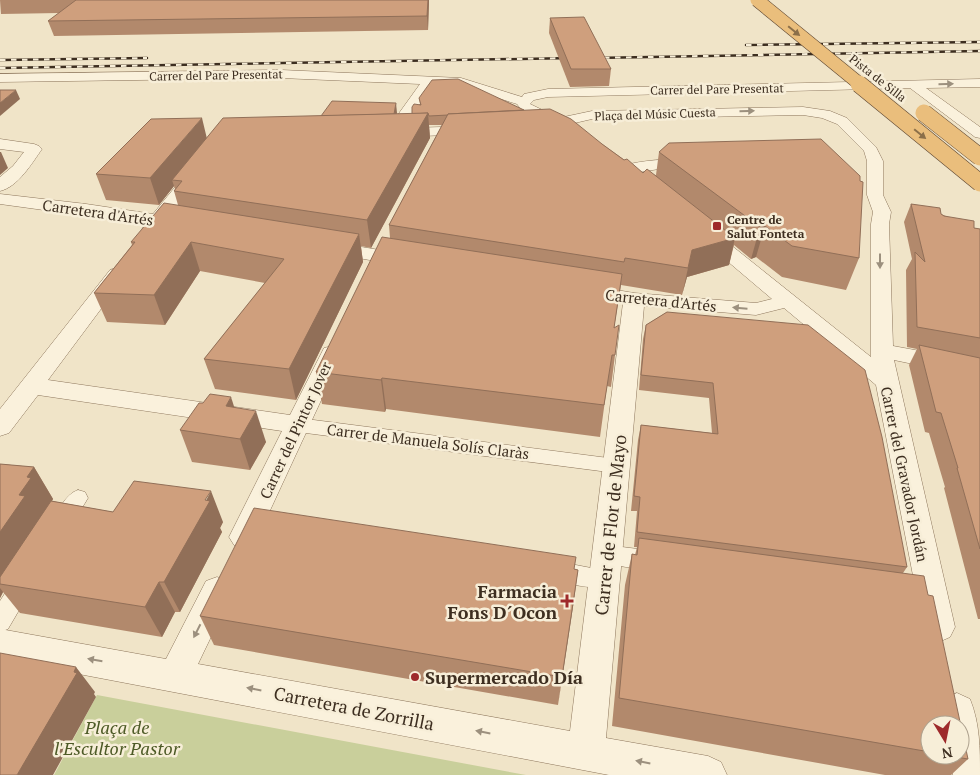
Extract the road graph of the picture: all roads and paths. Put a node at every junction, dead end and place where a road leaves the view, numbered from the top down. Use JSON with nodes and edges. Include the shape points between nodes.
{"nodes":[{"id":1,"x":757,"y":0,"type":"edge"},
{"id":2,"x":776,"y":0,"type":"edge"},
{"id":3,"x":839,"y":48,"type":"dead end"},
{"id":4,"x":870,"y":72,"type":"dead end"},
{"id":5,"x":0,"y":78,"type":"edge"},
{"id":6,"x":431,"y":80,"type":"junction"},
{"id":7,"x":912,"y":84,"type":"junction"},
{"id":8,"x":980,"y":84,"type":"edge"},
{"id":9,"x":524,"y":102,"type":"junction"},
{"id":10,"x":560,"y":124,"type":"junction"},
{"id":11,"x":526,"y":128,"type":"edge"},
{"id":12,"x":489,"y":129,"type":"edge"},
{"id":13,"x":443,"y":131,"type":"junction"},
{"id":14,"x":403,"y":133,"type":"junction"},
{"id":15,"x":383,"y":134,"type":"edge"},
{"id":16,"x":577,"y":134,"type":"edge"},
{"id":17,"x":980,"y":134,"type":"edge"},
{"id":18,"x":0,"y":144,"type":"edge"},
{"id":19,"x":434,"y":148,"type":"edge"},
{"id":20,"x":980,"y":157,"type":"edge"},
{"id":21,"x":206,"y":159,"type":"edge"},
{"id":22,"x":706,"y":162,"type":"edge"},
{"id":23,"x":980,"y":183,"type":"edge"},
{"id":24,"x":646,"y":185,"type":"edge"},
{"id":25,"x":0,"y":186,"type":"edge"},
{"id":26,"x":861,"y":191,"type":"edge"},
{"id":27,"x":99,"y":195,"type":"dead end"},
{"id":28,"x":0,"y":199,"type":"edge"},
{"id":29,"x":86,"y":209,"type":"junction"},
{"id":30,"x":882,"y":212,"type":"junction"},
{"id":31,"x":158,"y":220,"type":"junction"},
{"id":32,"x":690,"y":221,"type":"edge"},
{"id":33,"x":196,"y":226,"type":"edge"},
{"id":34,"x":311,"y":245,"type":"edge"},
{"id":35,"x":382,"y":248,"type":"junction"},
{"id":36,"x":427,"y":264,"type":"edge"},
{"id":37,"x":365,"y":282,"type":"edge"},
{"id":38,"x":565,"y":287,"type":"edge"},
{"id":39,"x":634,"y":299,"type":"junction"},
{"id":40,"x":788,"y":301,"type":"junction"},
{"id":41,"x":344,"y":327,"type":"edge"},
{"id":42,"x":882,"y":351,"type":"junction"},
{"id":43,"x":980,"y":370,"type":"edge"},
{"id":44,"x":887,"y":382,"type":"junction"},
{"id":45,"x":32,"y":386,"type":"junction"},
{"id":46,"x":298,"y":425,"type":"junction"},
{"id":47,"x":0,"y":427,"type":"edge"},
{"id":48,"x":616,"y":466,"type":"junction"},
{"id":49,"x":78,"y":498,"type":"dead end"},
{"id":50,"x":52,"y":539,"type":"edge"},
{"id":51,"x":36,"y":563,"type":"edge"},
{"id":52,"x":676,"y":563,"type":"edge"},
{"id":53,"x":605,"y":566,"type":"junction"},
{"id":54,"x":535,"y":568,"type":"edge"},
{"id":55,"x":0,"y":620,"type":"edge"},
{"id":56,"x":0,"y":644,"type":"edge"},
{"id":57,"x":175,"y":675,"type":"junction"},
{"id":58,"x":586,"y":751,"type":"junction"},
{"id":59,"x":708,"y":775,"type":"edge"},
{"id":60,"x":972,"y":775,"type":"edge"}],
"edges":[{"from":1,"to":23,"type":"highway","one_way":true,"bridge":true},
{"from":2,"to":3,"type":"highway","name":"Pista de Silla"},
{"from":4,"to":20,"type":"highway","name":"Pista de Silla","bridge":true},
{"from":5,"to":6,"type":"street","name":"Carrer del Pare Presentat","via":[[281,74]]},
{"from":6,"to":9,"type":"street","name":"Carrer del Pare Presentat","via":[[461,82]]},
{"from":6,"to":14,"type":"street","via":[[404,116]]},
{"from":7,"to":8,"type":"street","name":"Carrer del Pare Presentat","one_way":true},
{"from":7,"to":9,"type":"street","name":"Carrer del Pare Presentat","via":[[548,93],[530,97]]},
{"from":7,"to":17,"type":"street"},
{"from":9,"to":10,"type":"street","name":"Carrer del Pare Presentat","via":[[530,111]]},
{"from":10,"to":11,"type":"street"},
{"from":10,"to":16,"type":"street","name":"Plaça del Músic Cuesta"},
{"from":10,"to":30,"type":"street","name":"Plaça del Músic Cuesta","one_way":true,"via":[[580,116],[626,113],[815,112],[836,118],[849,127],[874,156],[874,188]]},
{"from":12,"to":13,"type":"street"},
{"from":13,"to":14,"type":"street"},
{"from":13,"to":19,"type":"street"},
{"from":14,"to":15,"type":"street"},
{"from":18,"to":25,"type":"street","via":[[34,149],[20,169]]},
{"from":21,"to":31,"type":"street"},
{"from":22,"to":24,"type":"street","via":[[622,166]]},
{"from":26,"to":30,"type":"street"},
{"from":27,"to":29,"type":"street"},
{"from":28,"to":29,"type":"street","name":"Carretera d'Artés"},
{"from":29,"to":31,"type":"street","name":"Carretera d'Artés"},
{"from":30,"to":42,"type":"street","one_way":true},
{"from":31,"to":33,"type":"street","name":"Carretera d'Artés"},
{"from":31,"to":45,"type":"street"},
{"from":32,"to":40,"type":"street","name":"Carrer del Gravador Jordán"},
{"from":34,"to":35,"type":"street"},
{"from":35,"to":36,"type":"street"},
{"from":35,"to":37,"type":"street"},
{"from":38,"to":39,"type":"street","name":"Carretera d'Artés"},
{"from":40,"to":39,"type":"street","name":"Carretera d'Artés","one_way":true,"via":[[756,309]]},
{"from":39,"to":48,"type":"street","name":"Carrer de Flor de Mayo"},
{"from":40,"to":44,"type":"street","name":"Carrer del Gravador Jordán"},
{"from":41,"to":46,"type":"street","name":"Carrer del Pintor Jover"},
{"from":42,"to":43,"type":"street"},
{"from":42,"to":44,"type":"street"},
{"from":44,"to":60,"type":"street","name":"Carrer del Gravador Jordán","via":[[922,597],[948,668]]},
{"from":45,"to":46,"type":"street","name":"Carrer de Manuela Solís Claràs"},
{"from":45,"to":47,"type":"street"},
{"from":46,"to":48,"type":"street","name":"Carrer de Manuela Solís Claràs"},
{"from":46,"to":57,"type":"street","name":"Carrer del Pintor Jover","one_way":true,"via":[[260,526],[230,564]]},
{"from":48,"to":53,"type":"street","name":"Carrer de Flor de Mayo"},
{"from":49,"to":50,"type":"street"},
{"from":51,"to":55,"type":"street"},
{"from":52,"to":53,"type":"street"},
{"from":53,"to":54,"type":"street"},
{"from":53,"to":58,"type":"street","name":"Carrer de Flor de Mayo"},
{"from":57,"to":56,"type":"street","name":"Carretera de Zorrilla","one_way":true},
{"from":58,"to":57,"type":"street","name":"Carretera de Zorrilla","one_way":true},
{"from":59,"to":58,"type":"street","name":"Carretera de Zorrilla","one_way":true}]}
